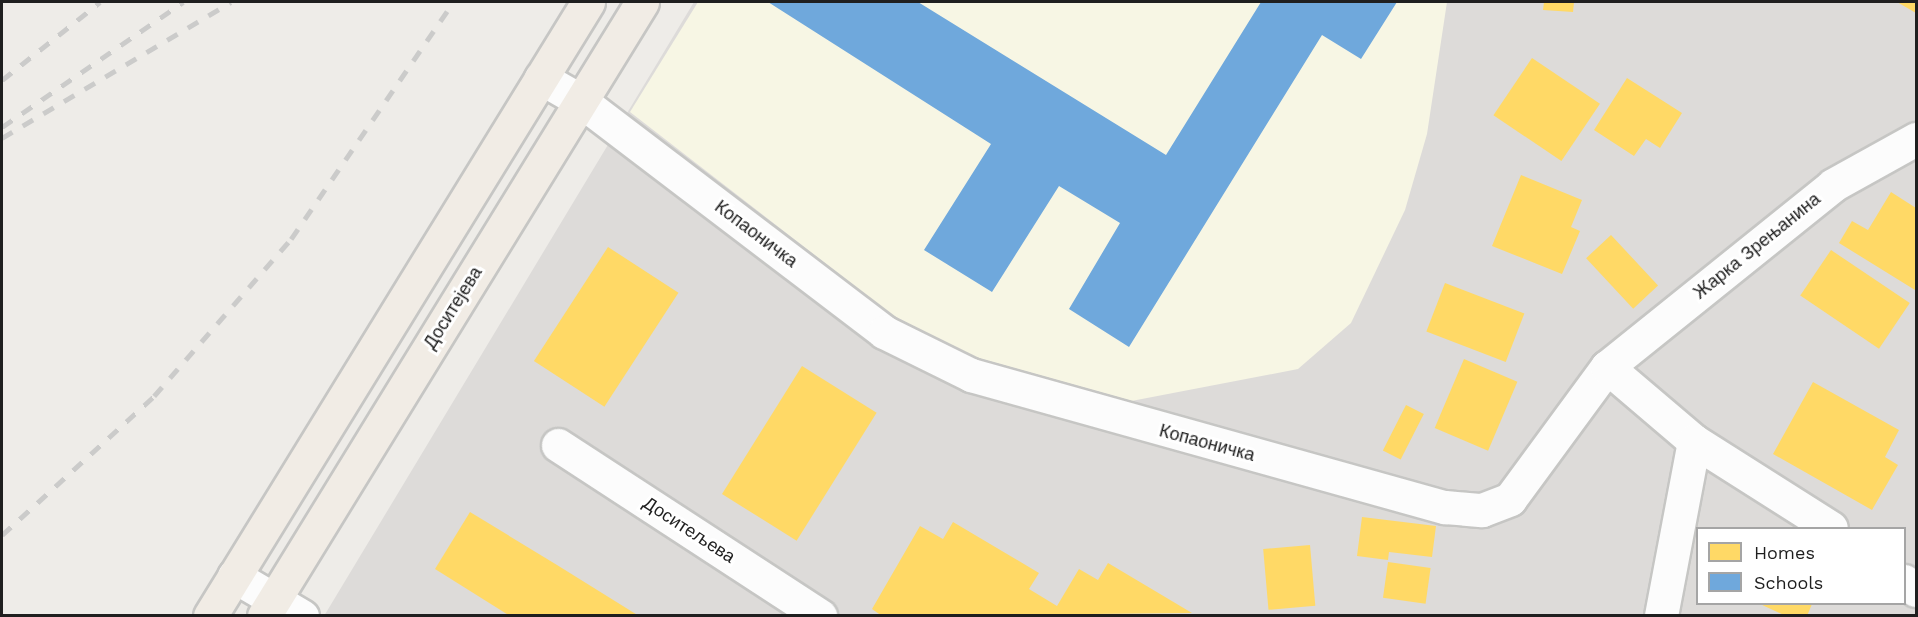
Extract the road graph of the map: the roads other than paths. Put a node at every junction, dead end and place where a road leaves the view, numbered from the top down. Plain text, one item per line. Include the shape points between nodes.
1 (588, 2) edge
2 (642, 2) edge
3 (541, 78) junction
4 (581, 101) junction
5 (1917, 139) edge
6 (1607, 367) junction
7 (1694, 441) junction
8 (558, 445) dead end
9 (1829, 527) edge
10 (234, 576) junction
11 (269, 607) edge
12 (210, 615) edge
13 (302, 615) edge
14 (820, 615) edge
15 (1661, 615) edge

1 - 3 main road
2 - 4 main road, Доситејева
3 - 4 street, Копаоничка
3 - 10 main road
4 - 6 street, Копаоничка via 884,332 971,375 1445,507 1489,509 1510,499
4 - 11 main road, Доситејева
5 - 6 street, Жарка Зрењанина via 1833,185
6 - 7 street
7 - 9 street
7 - 15 street
8 - 14 street, Доситељева
10 - 11 street
10 - 12 main road
11 - 13 street

